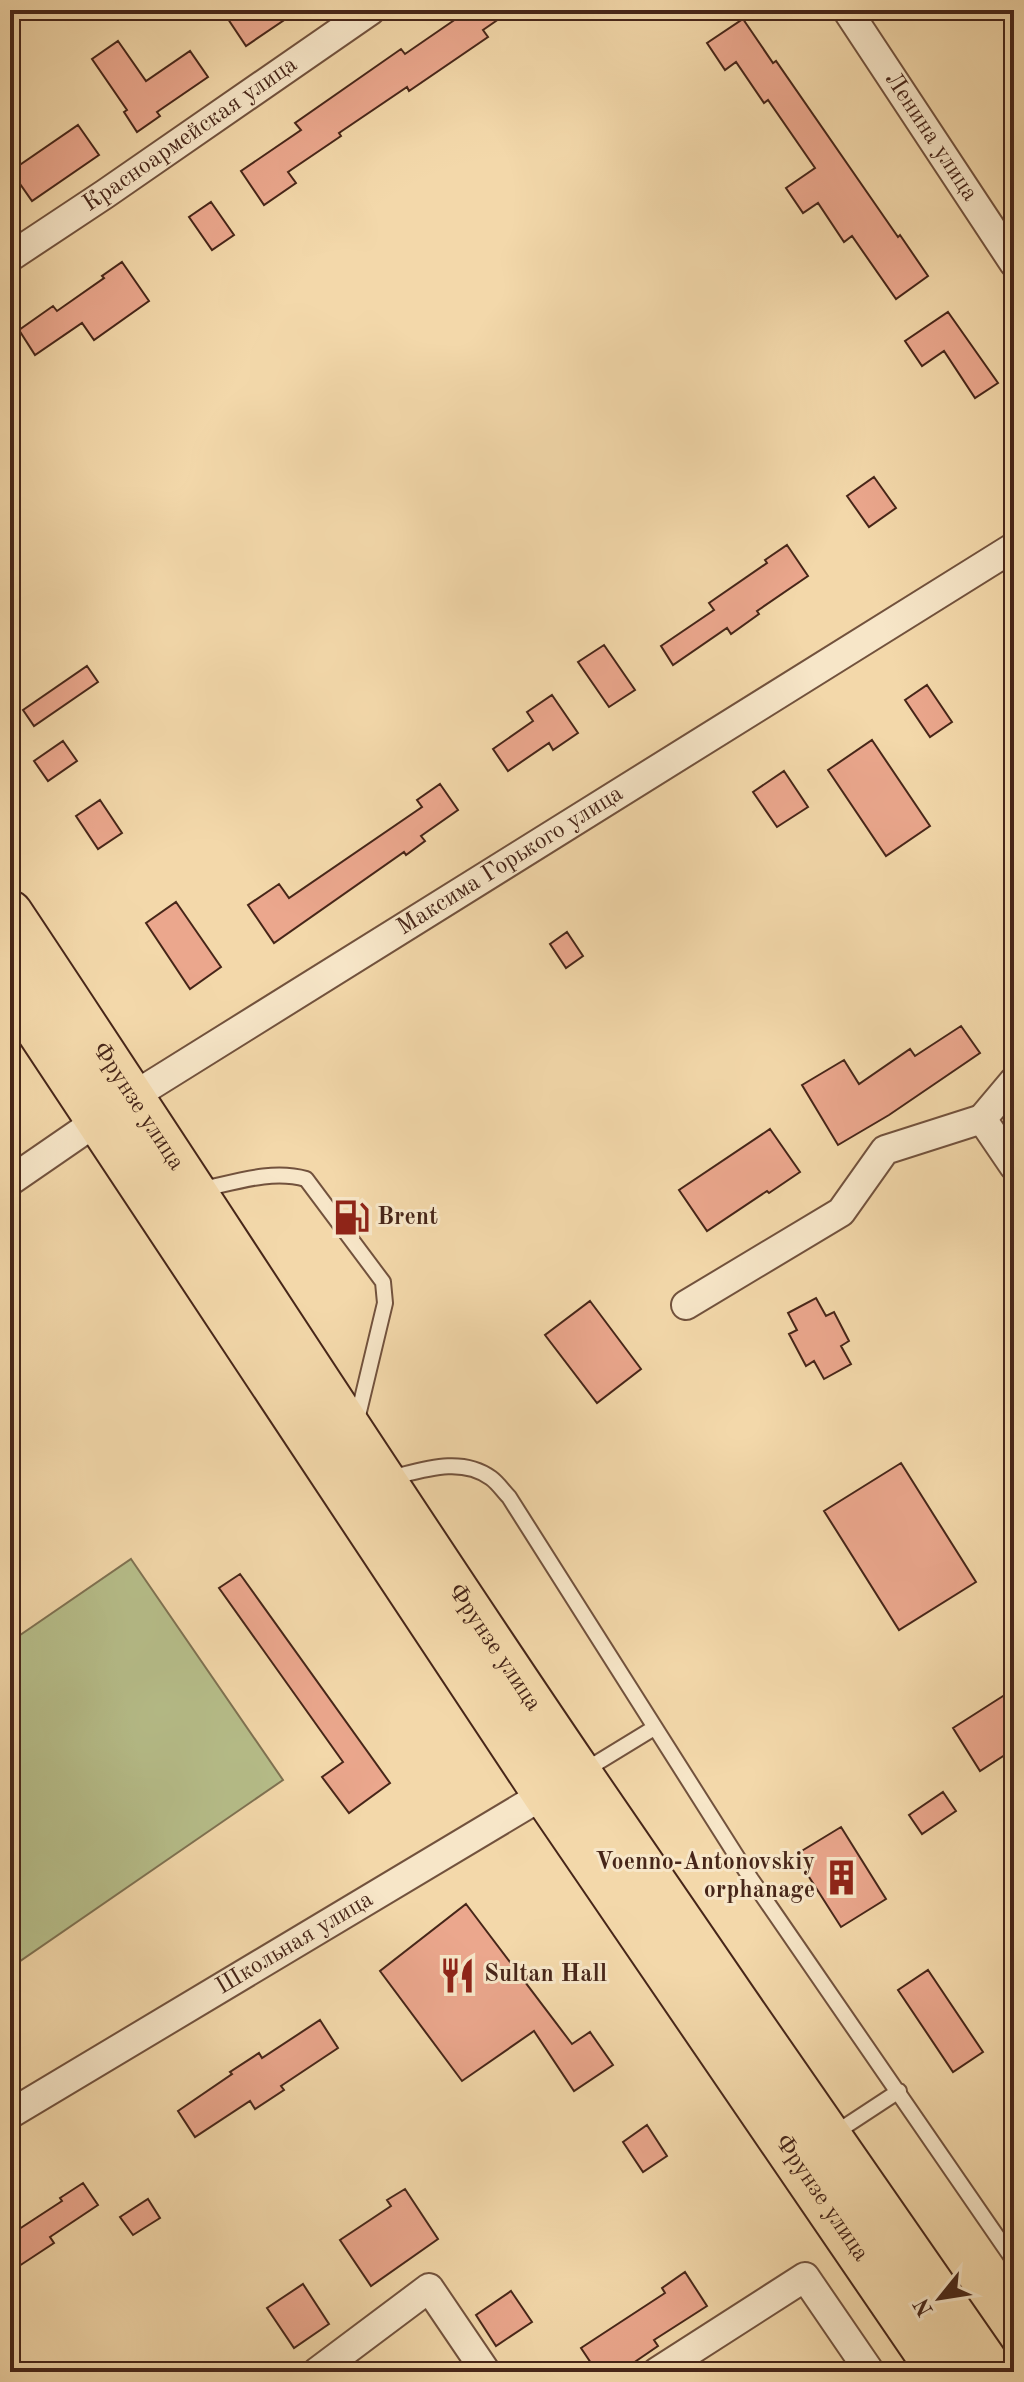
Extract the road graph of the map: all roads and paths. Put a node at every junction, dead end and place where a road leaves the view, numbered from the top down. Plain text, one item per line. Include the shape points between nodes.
1 (371, 10) edge
2 (847, 10) edge
3 (10, 257) edge
4 (1014, 263) edge
5 (1014, 547) edge
6 (10, 913) edge
7 (10, 987) edge
8 (1014, 1081) edge
9 (116, 1108) junction
10 (982, 1119) junction
11 (1014, 1166) edge
12 (10, 1181) edge
13 (195, 1191) junction
14 (686, 1305) dead end
15 (354, 1436) junction
16 (382, 1479) junction
17 (654, 1728) junction
18 (562, 1784) junction
19 (899, 2091) junction
20 (10, 2114) edge
21 (829, 2137) junction
22 (1014, 2261) edge
23 (317, 2372) edge
24 (486, 2372) edge
25 (657, 2372) edge
26 (870, 2372) edge
27 (940, 2372) edge
28 (992, 2372) edge

1 - 3 street, Красноармейская улица
2 - 4 street, Ленина улица
5 - 9 street, Максима Горького улица
6 - 9 main road, Фрунзе улица
7 - 9 main road, Фрунзе улица
8 - 10 street
9 - 12 street, Максима Горького улица
9 - 13 main road, Фрунзе улица
9 - 18 main road, Фрунзе улица
10 - 11 street
10 - 14 street via 885,1150 841,1212
13 - 15 main road, Фрунзе улица
13 - 15 lane via 273,1175 306,1179 383,1282 385,1303
15 - 16 main road, Фрунзе улица
16 - 17 lane via 452,1465 491,1478 509,1497
16 - 18 main road, Фрунзе улица
17 - 18 lane
17 - 19 lane via 751,1879
18 - 20 street, Школьная улица
18 - 21 main road, Фрунзе улица
18 - 27 main road, Фрунзе улица
19 - 21 lane
19 - 22 lane
21 - 28 main road, Фрунзе улица
23 - 24 street via 429,2288
25 - 26 street via 805,2277

